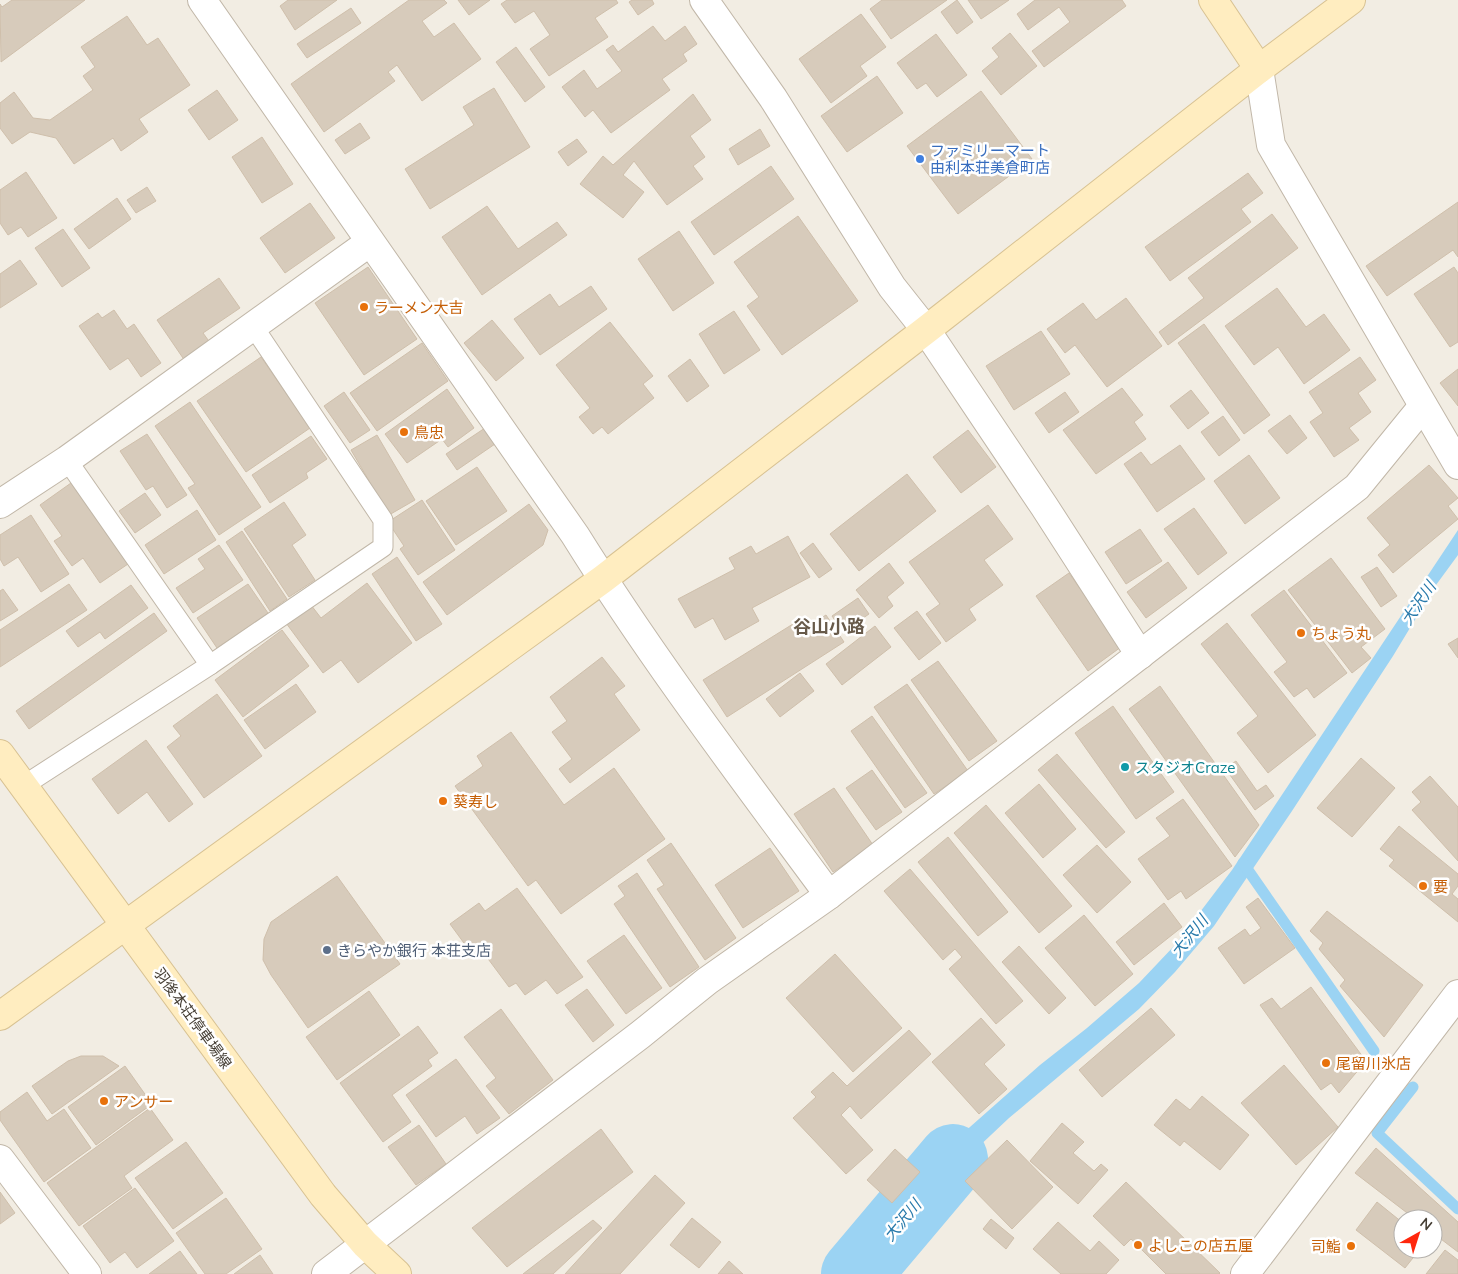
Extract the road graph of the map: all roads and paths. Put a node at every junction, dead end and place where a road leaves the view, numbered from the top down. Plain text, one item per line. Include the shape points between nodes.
1 (202, 0) edge
2 (704, 0) edge
3 (1213, 0) edge
4 (1351, 0) edge
5 (1259, 70) junction
6 (370, 242) junction
7 (253, 326) junction
8 (926, 330) junction
9 (1423, 406) junction
10 (67, 460) junction
11 (1458, 465) edge
12 (0, 504) edge
13 (603, 579) junction
14 (1140, 655) junction
15 (210, 665) junction
16 (0, 754) edge
17 (23, 786) junction
18 (829, 895) junction
19 (124, 925) junction
20 (1458, 994) edge
21 (0, 1016) edge
22 (0, 1159) edge
23 (365, 1244) junction
24 (87, 1274) edge
25 (326, 1274) edge
26 (397, 1274) edge
27 (1245, 1274) edge

1 - 6 street
2 - 8 street via 773,98 892,287
3 - 5 street
4 - 5 street
5 - 8 street
5 - 9 street via 1271,145
6 - 7 street
6 - 13 street via 576,535
7 - 10 street
7 - 15 lane via 384,520 382,547
8 - 13 street
8 - 14 street
9 - 11 street
9 - 14 street via 1357,487
10 - 12 street
10 - 15 lane
13 - 18 street via 725,754
13 - 19 street
14 - 18 street
15 - 17 lane
16 - 17 street, 羽後本荘停車場線
17 - 19 street, 羽後本荘停車場線
18 - 23 street via 707,981
19 - 21 street
19 - 23 street, 羽後本荘停車場線 via 324,1195
20 - 27 street
22 - 24 street
23 - 25 street
23 - 26 street, 羽後本荘停車場線

